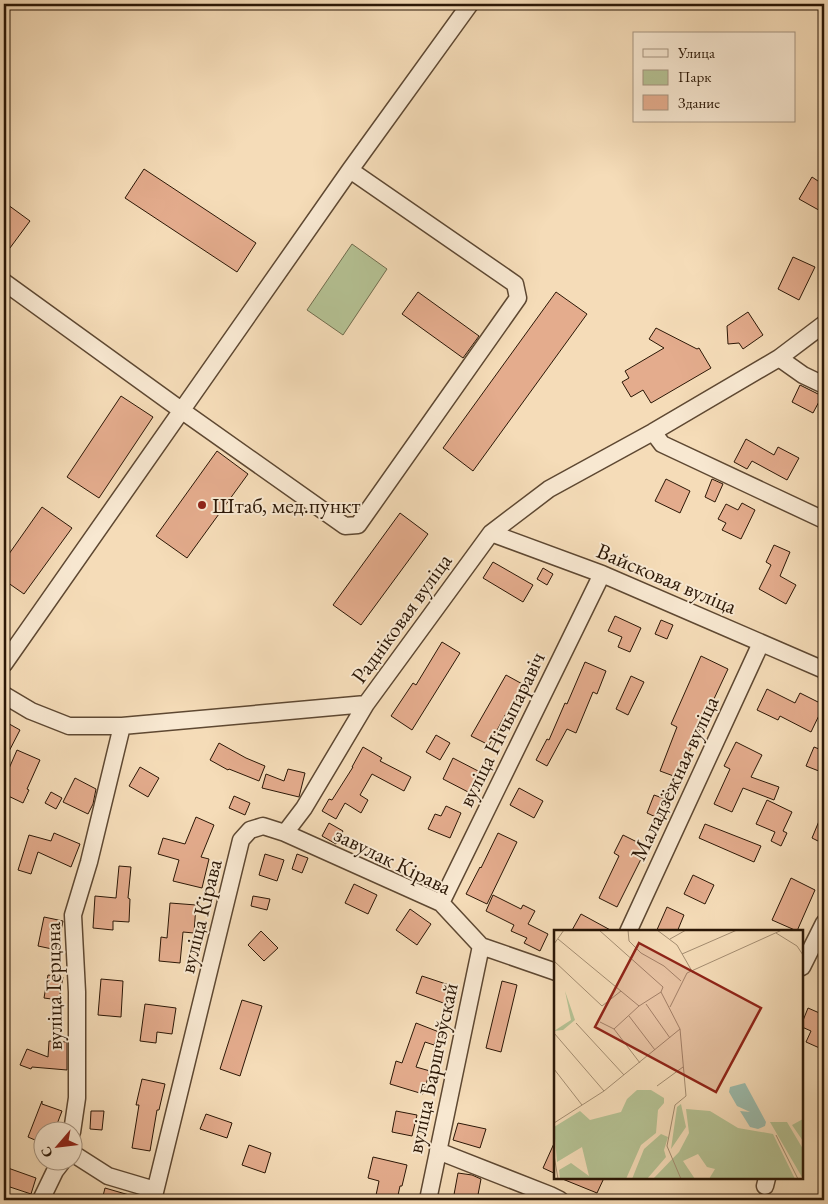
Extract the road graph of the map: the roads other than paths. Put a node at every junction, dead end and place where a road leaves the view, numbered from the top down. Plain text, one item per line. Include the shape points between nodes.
1 (470, 4) edge
2 (350, 170) junction
3 (4, 282) edge
4 (824, 324) edge
5 (779, 358) junction
6 (824, 385) edge
7 (181, 410) junction
8 (653, 432) junction
9 (824, 520) edge
10 (491, 533) junction
11 (602, 574) junction
12 (761, 643) junction
13 (4, 664) edge
14 (824, 670) edge
15 (4, 696) edge
16 (366, 704) junction
17 (122, 726) junction
18 (285, 833) junction
19 (441, 903) junction
20 (824, 923) edge
21 (629, 930) edge
22 (481, 946) junction
23 (803, 966) edge
24 (554, 971) edge
25 (73, 1122) edge
26 (438, 1151) junction
27 (82, 1159) edge
28 (55, 1172) edge
29 (154, 1195) edge
30 (41, 1200) edge
31 (428, 1200) edge
32 (560, 1200) edge

1 - 2 street
2 - 7 street
2 - 7 street via 516,284 518,298 358,525 345,526
3 - 7 street
4 - 5 street, Радніковая вуліца
5 - 6 street
5 - 8 street, Радніковая вуліца
7 - 13 street
8 - 9 street via 662,444
8 - 10 street, Радніковая вуліца via 549,489
10 - 11 street, Вайсковая вуліца
10 - 16 street, Радніковая вуліца
11 - 12 street, Вайсковая вуліца
11 - 19 street, вуліца Нічыпаравіч
12 - 14 street, Вайсковая вуліца
12 - 21 street, Маладзёжная вуліца
15 - 17 street, Радніковая вуліца via 31,712 69,726
16 - 17 street, Радніковая вуліца
16 - 18 street via 304,808
17 - 25 street, вуліца Герцэна via 73,915 77,1002
18 - 19 street, завулак Кірава
18 - 29 street, вуліца Кірава via 263,826 250,830 241,840
19 - 22 street, завулак Кірава
20 - 23 street
22 - 24 street, завулак Кірава
22 - 26 street, вуліца Баршчэўскай
26 - 31 street, вуліца Баршчэўскай
26 - 32 street
27 - 29 street via 108,1176
28 - 30 street

